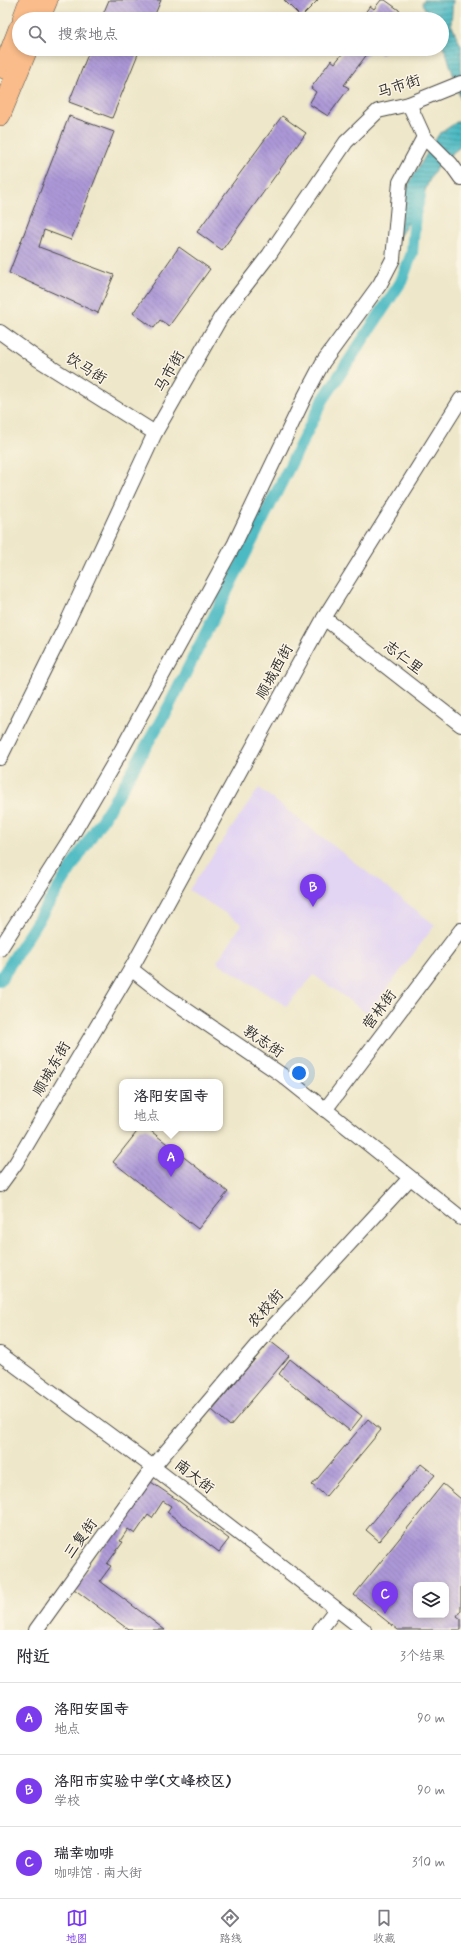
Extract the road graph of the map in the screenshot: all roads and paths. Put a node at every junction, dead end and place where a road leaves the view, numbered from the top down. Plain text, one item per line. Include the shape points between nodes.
1 (30, 0) edge
2 (47, 0) edge
3 (26, 12) edge
4 (42, 12) edge
5 (12, 47) edge
6 (24, 56) edge
7 (0, 79) edge
8 (461, 83) edge
9 (409, 104) junction
10 (0, 115) edge
11 (424, 137) junction
12 (461, 178) edge
13 (0, 332) edge
14 (461, 399) edge
15 (155, 433) junction
16 (324, 618) junction
17 (461, 725) edge
18 (0, 758) edge
19 (461, 930) edge
20 (0, 948) edge
21 (130, 969) junction
22 (325, 1110) junction
23 (410, 1178) junction
24 (0, 1185) edge
25 (461, 1218) edge
26 (0, 1354) edge
27 (153, 1467) junction
28 (336, 1609) junction
29 (36, 1630) edge
30 (320, 1630) edge
31 (364, 1630) edge

1 - 3 highway
2 - 4 highway
5 - 7 highway
6 - 10 highway
8 - 9 street, 马市街
9 - 11 street
9 - 15 street, 马市街 via 378,111 346,142 269,255 221,317
11 - 12 street
11 - 20 street via 400,182 393,259 380,284 323,362 235,543 121,751 68,842
13 - 15 street, 饮马街 via 36,358
14 - 16 street, 顺城西街
15 - 18 street, 马市街 via 71,616
16 - 17 street, 志仁里
16 - 21 street, 顺城西街
19 - 22 street, 营林街
21 - 22 street, 敦志街 via 282,1075
21 - 24 street, 顺城东街 via 16,1163
22 - 23 street, 敦志街
23 - 25 street, 敦志街
23 - 27 street, 农校街 via 267,1333
26 - 27 street, 南大街
27 - 28 street, 南大街
27 - 29 street, 三复街
28 - 30 street
28 - 31 street, 南大街

